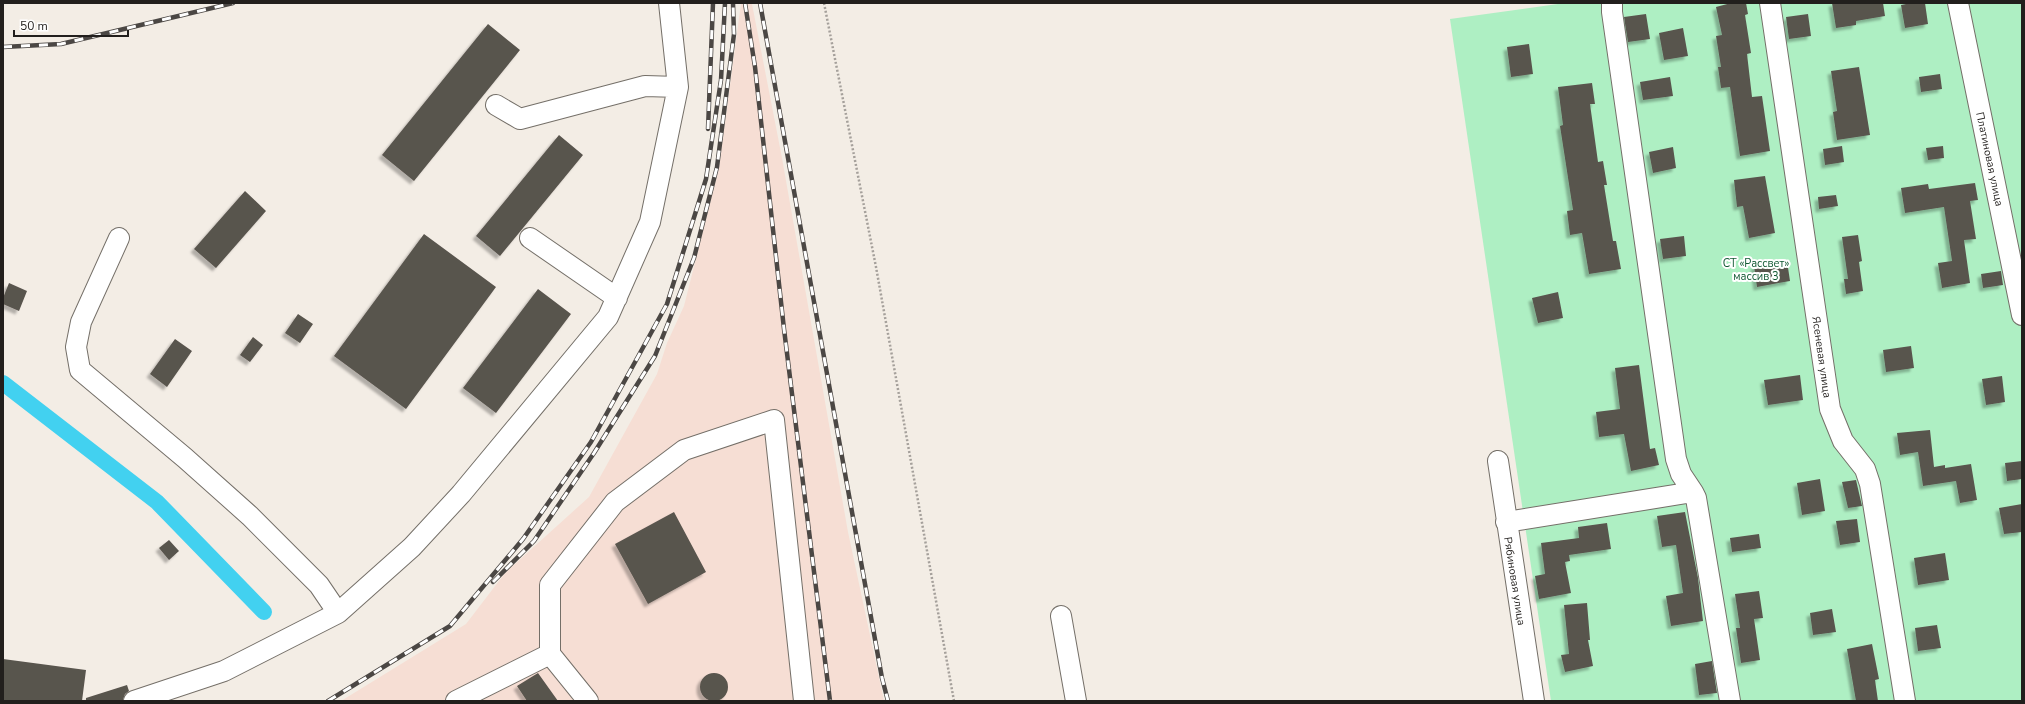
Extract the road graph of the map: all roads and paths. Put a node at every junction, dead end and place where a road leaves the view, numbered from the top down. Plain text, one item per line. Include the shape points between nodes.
1 (669, 3) edge
2 (824, 3) edge
3 (1612, 3) edge
4 (1770, 3) edge
5 (1958, 3) edge
6 (678, 87) junction
7 (496, 105) dead end
8 (119, 238) dead end
9 (530, 238) dead end
10 (617, 298) junction
11 (2022, 315) edge
12 (1498, 461) dead end
13 (1693, 492) junction
14 (1506, 522) junction
15 (338, 613) junction
16 (1061, 616) dead end
17 (550, 654) junction
18 (134, 701) edge
19 (456, 701) edge
20 (588, 701) edge
21 (804, 701) edge
22 (954, 701) edge
23 (1076, 701) edge
24 (1534, 701) edge
25 (1730, 701) edge
26 (1905, 701) edge

1 - 6 street
2 - 22 path via 876,268
3 - 13 street via 1676,459 1681,474
4 - 26 street, Ясеневая улица via 1830,410 1843,442 1865,469 1870,484
5 - 11 street, Платиновая улица
6 - 7 street via 645,86 520,119
6 - 10 street via 650,222
8 - 15 street via 81,322 76,347 80,370 250,516 319,585
9 - 10 street
10 - 15 street via 608,317 461,494 412,547
12 - 14 street, Рябиновая улица
13 - 14 street
13 - 25 street
14 - 24 street, Рябиновая улица
15 - 18 street via 224,671
16 - 23 street
17 - 19 street
17 - 20 street
17 - 21 street via 550,585 615,502 684,450 774,420

